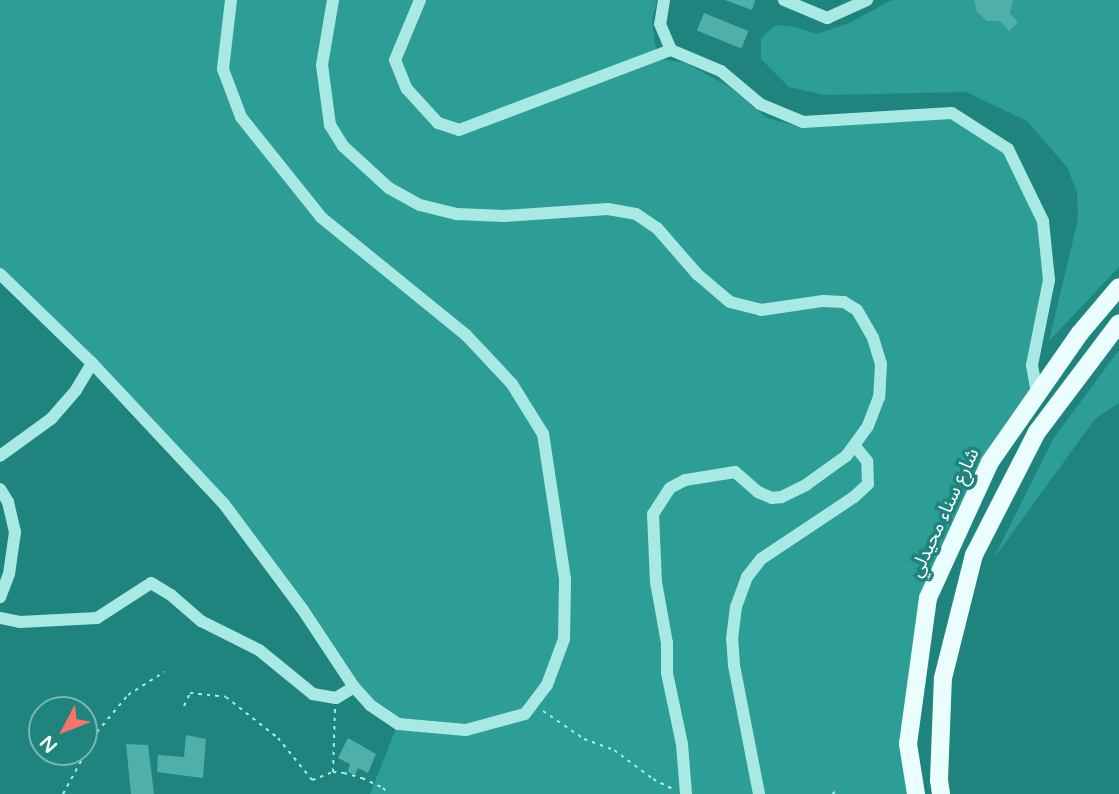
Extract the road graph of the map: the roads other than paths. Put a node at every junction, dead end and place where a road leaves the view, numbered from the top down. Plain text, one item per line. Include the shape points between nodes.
1 (230, 0) edge
2 (333, 0) edge
3 (420, 0) edge
4 (664, 0) edge
5 (784, 0) edge
6 (867, 0) edge
7 (671, 50) junction
8 (0, 274) edge
9 (1119, 287) edge
10 (1119, 323) edge
11 (92, 363) junction
12 (1037, 394) junction
13 (855, 446) junction
14 (0, 456) edge
15 (0, 489) edge
16 (0, 597) edge
17 (0, 618) edge
18 (354, 687) junction
19 (681, 793) edge
20 (759, 794) edge
21 (916, 794) edge
22 (941, 794) edge

1 - 18 street via 223,69 242,117 321,217 466,335 512,384 543,433 565,579 564,639 547,684 526,714 466,730 398,724
2 - 13 street via 323,51 327,112 335,135 370,174 411,201 457,214 504,216 608,209 636,214 657,228 717,293 740,307 774,310 822,302 852,305 868,328 881,363 874,413
3 - 7 street via 395,60 407,89 438,123 459,130
4 - 7 street via 660,24
5 - 6 street via 827,18
7 - 12 street via 721,71 760,104 803,122 952,114 1008,149 1042,221 1048,268 1032,365
8 - 11 street
9 - 12 main road, شارع سناء محيدلي
10 - 22 main road via 1037,432 974,555 943,678
11 - 14 street via 51,419
11 - 18 street via 224,504
12 - 21 main road, شارع سناء محيدلي via 990,461 928,598 908,744
13 - 19 street via 832,467 781,497 765,496 740,474 729,472 678,482 656,508 656,582 667,643 667,673 682,744
13 - 20 street via 867,461 868,484 761,559 747,577 736,607 734,665
15 - 16 street via 15,532 9,574
17 - 18 street via 29,622 97,618 151,583 201,621 259,650 303,689 336,698

